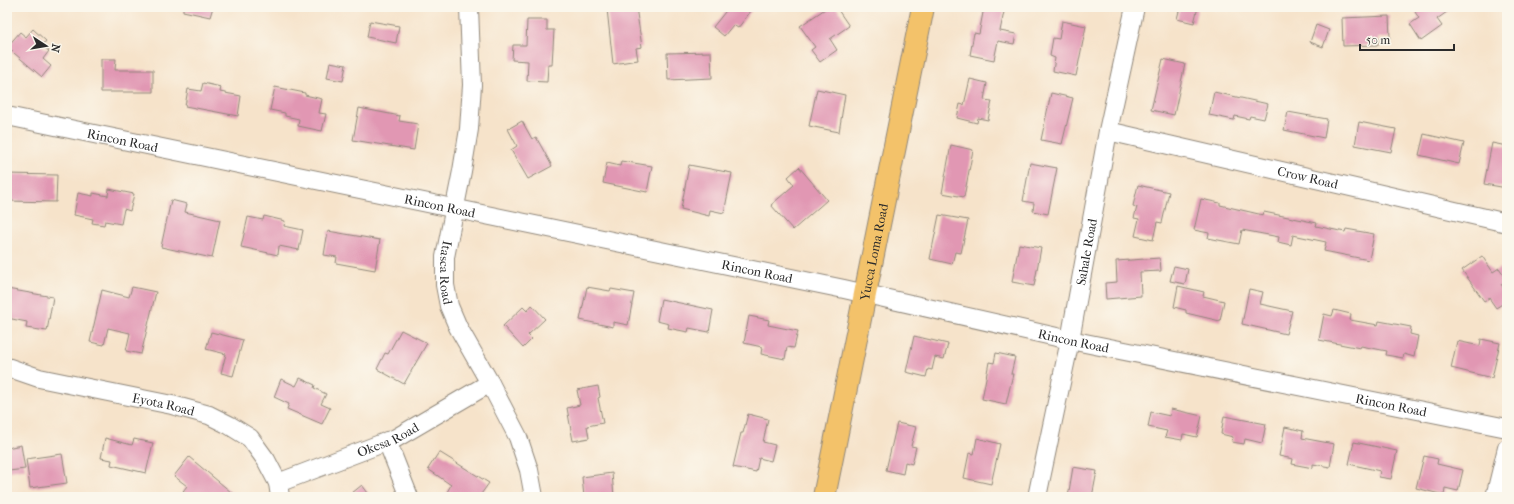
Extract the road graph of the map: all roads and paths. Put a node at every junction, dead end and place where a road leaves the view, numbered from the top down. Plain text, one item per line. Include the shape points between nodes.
1 (469, 7) edge
2 (924, 7) edge
3 (1134, 7) edge
4 (7, 116) edge
5 (1108, 132) junction
6 (455, 209) junction
7 (1507, 223) edge
8 (866, 294) junction
9 (1070, 340) junction
10 (7, 368) edge
11 (490, 383) junction
12 (1507, 428) edge
13 (387, 442) junction
14 (1507, 448) edge
15 (279, 490) edge
16 (409, 497) edge
17 (534, 497) edge
18 (824, 497) edge
19 (1037, 497) edge
20 (1496, 497) edge

1 - 6 street, Itasca Road via 472,85 469,129
2 - 8 main road, Yucca Loma Road
3 - 5 street, Sahale Road
4 - 6 street, Rincon Road
5 - 7 street, Crow Road
5 - 9 street, Sahale Road
6 - 8 street, Rincon Road
6 - 11 street, Itasca Road via 445,257 445,285 449,306
8 - 9 street, Rincon Road
8 - 18 main road, Yucca Loma Road
9 - 12 street, Rincon Road
9 - 19 street, Sahale Road
10 - 15 street, Eyota Road via 39,378 209,415 250,438 266,460
11 - 13 street, Okesa Road
11 - 17 street, Itasca Road via 518,437 529,470
13 - 15 street, Okesa Road
13 - 16 street
14 - 20 street

